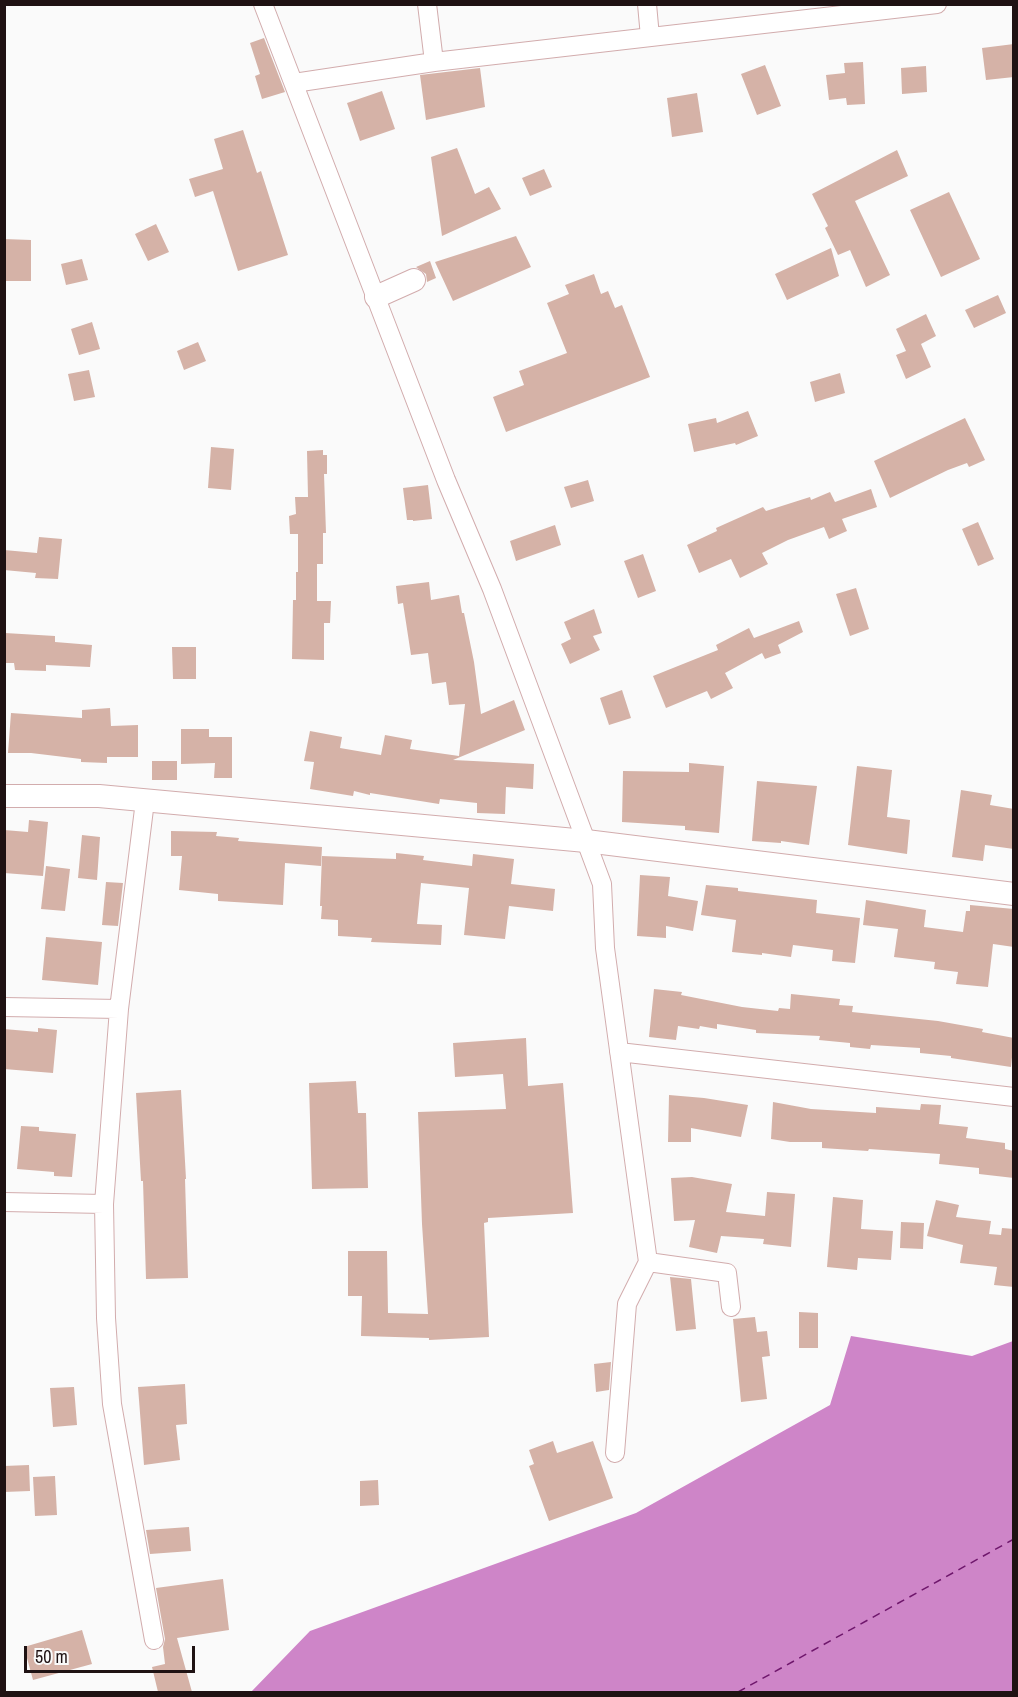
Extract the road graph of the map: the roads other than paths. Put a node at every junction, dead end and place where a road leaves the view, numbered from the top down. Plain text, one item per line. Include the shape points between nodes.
1 (263, 4) edge
2 (427, 4) edge
3 (646, 4) edge
4 (938, 4) edge
5 (881, 8) edge
6 (650, 38) junction
7 (434, 62) junction
8 (294, 83) junction
9 (414, 280) dead end
10 (376, 297) junction
11 (4, 796) edge
12 (145, 801) junction
13 (586, 841) junction
14 (1014, 894) edge
15 (4, 1007) edge
16 (119, 1009) junction
17 (619, 1052) junction
18 (1014, 1097) edge
19 (4, 1202) edge
20 (104, 1204) junction
21 (648, 1262) junction
22 (731, 1307) dead end
23 (615, 1453) dead end
24 (154, 1640) dead end

1 - 8 street
2 - 7 street
3 - 6 street
4 - 5 street
5 - 6 street
6 - 7 street
7 - 8 street
8 - 10 street
9 - 10 street
10 - 13 street via 492,589
11 - 12 street via 99,796
12 - 13 street
12 - 16 street
13 - 14 street
13 - 17 street via 602,884 605,948
15 - 16 street
16 - 20 street
17 - 18 street
17 - 21 street
19 - 20 street
20 - 24 street via 112,1404
21 - 22 street via 727,1273
21 - 23 street via 627,1304

